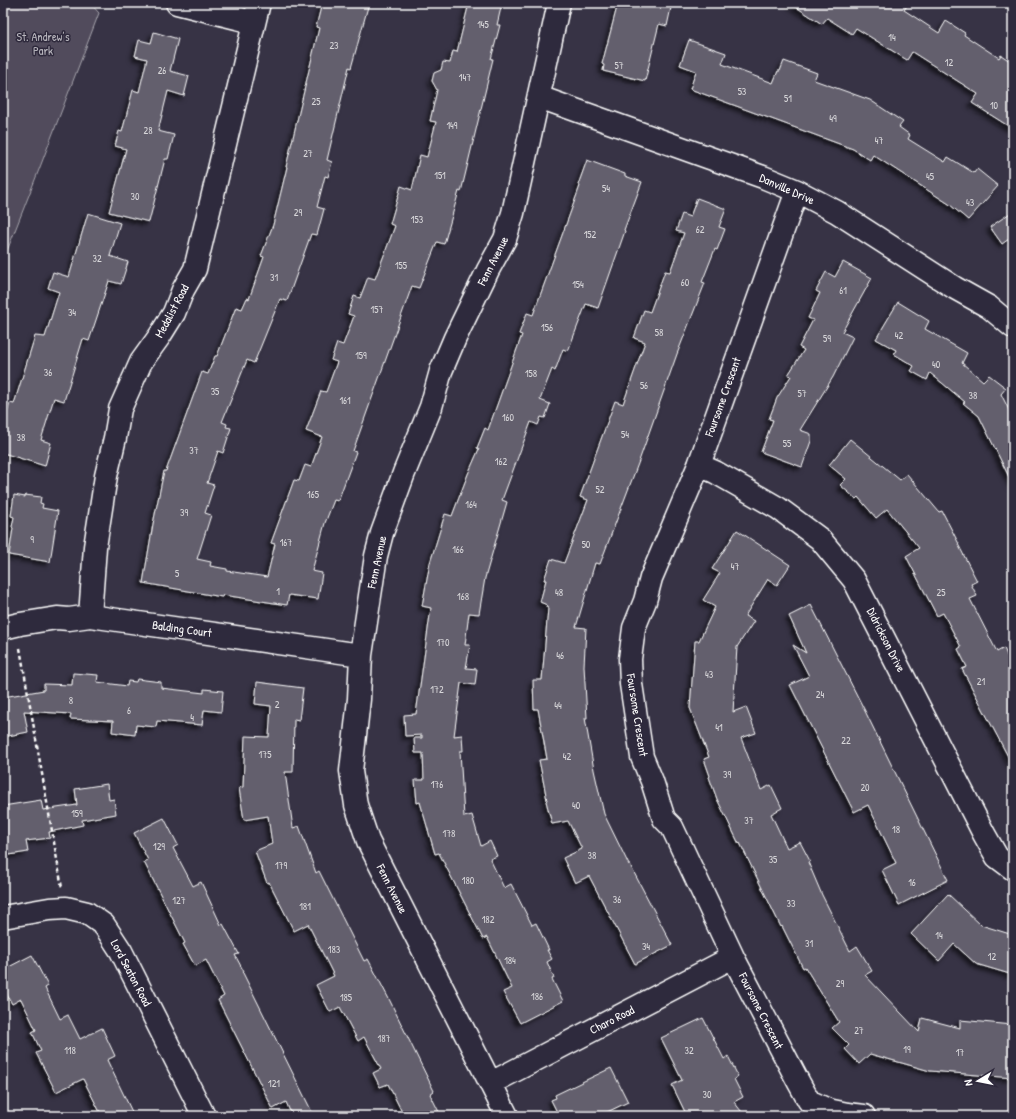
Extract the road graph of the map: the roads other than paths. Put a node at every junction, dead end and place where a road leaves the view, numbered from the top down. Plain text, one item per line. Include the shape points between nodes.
1 (177, 3) edge
2 (559, 3) edge
3 (256, 13) edge
4 (539, 97) junction
5 (797, 191) junction
6 (1013, 327) edge
7 (699, 464) junction
8 (90, 616) junction
9 (3, 628) edge
10 (361, 655) junction
11 (1013, 868) edge
12 (3, 917) edge
13 (733, 957) junction
14 (491, 1083) junction
15 (204, 1116) edge
16 (508, 1116) edge
17 (864, 1116) edge

1 - 3 street
2 - 4 street, Fenn Avenue
3 - 8 street, Medalist Road via 195,269 174,313 141,362 120,409 95,547
4 - 5 street, Danville Drive
4 - 10 street, Fenn Avenue via 505,240 488,270 441,371 431,407 382,533 376,556
5 - 6 street, Danville Drive via 837,212 989,307
5 - 7 street, Foursome Crescent
7 - 11 street, Didrickson Drive via 778,508 820,539 854,580 984,834 997,857
7 - 13 street, Foursome Crescent via 651,578 646,601 634,628 630,659 631,684 642,757 664,819 672,827
8 - 9 street, Balding Court via 57,618
8 - 10 street, Balding Court
10 - 14 street, Fenn Avenue via 351,771 356,805 371,848
12 - 15 street, Lord Seaton Road via 66,908 87,913 104,925 121,951
13 - 14 street, Charo Road
13 - 17 street, Foursome Crescent via 809,1100 828,1110
14 - 16 street, Fenn Avenue

